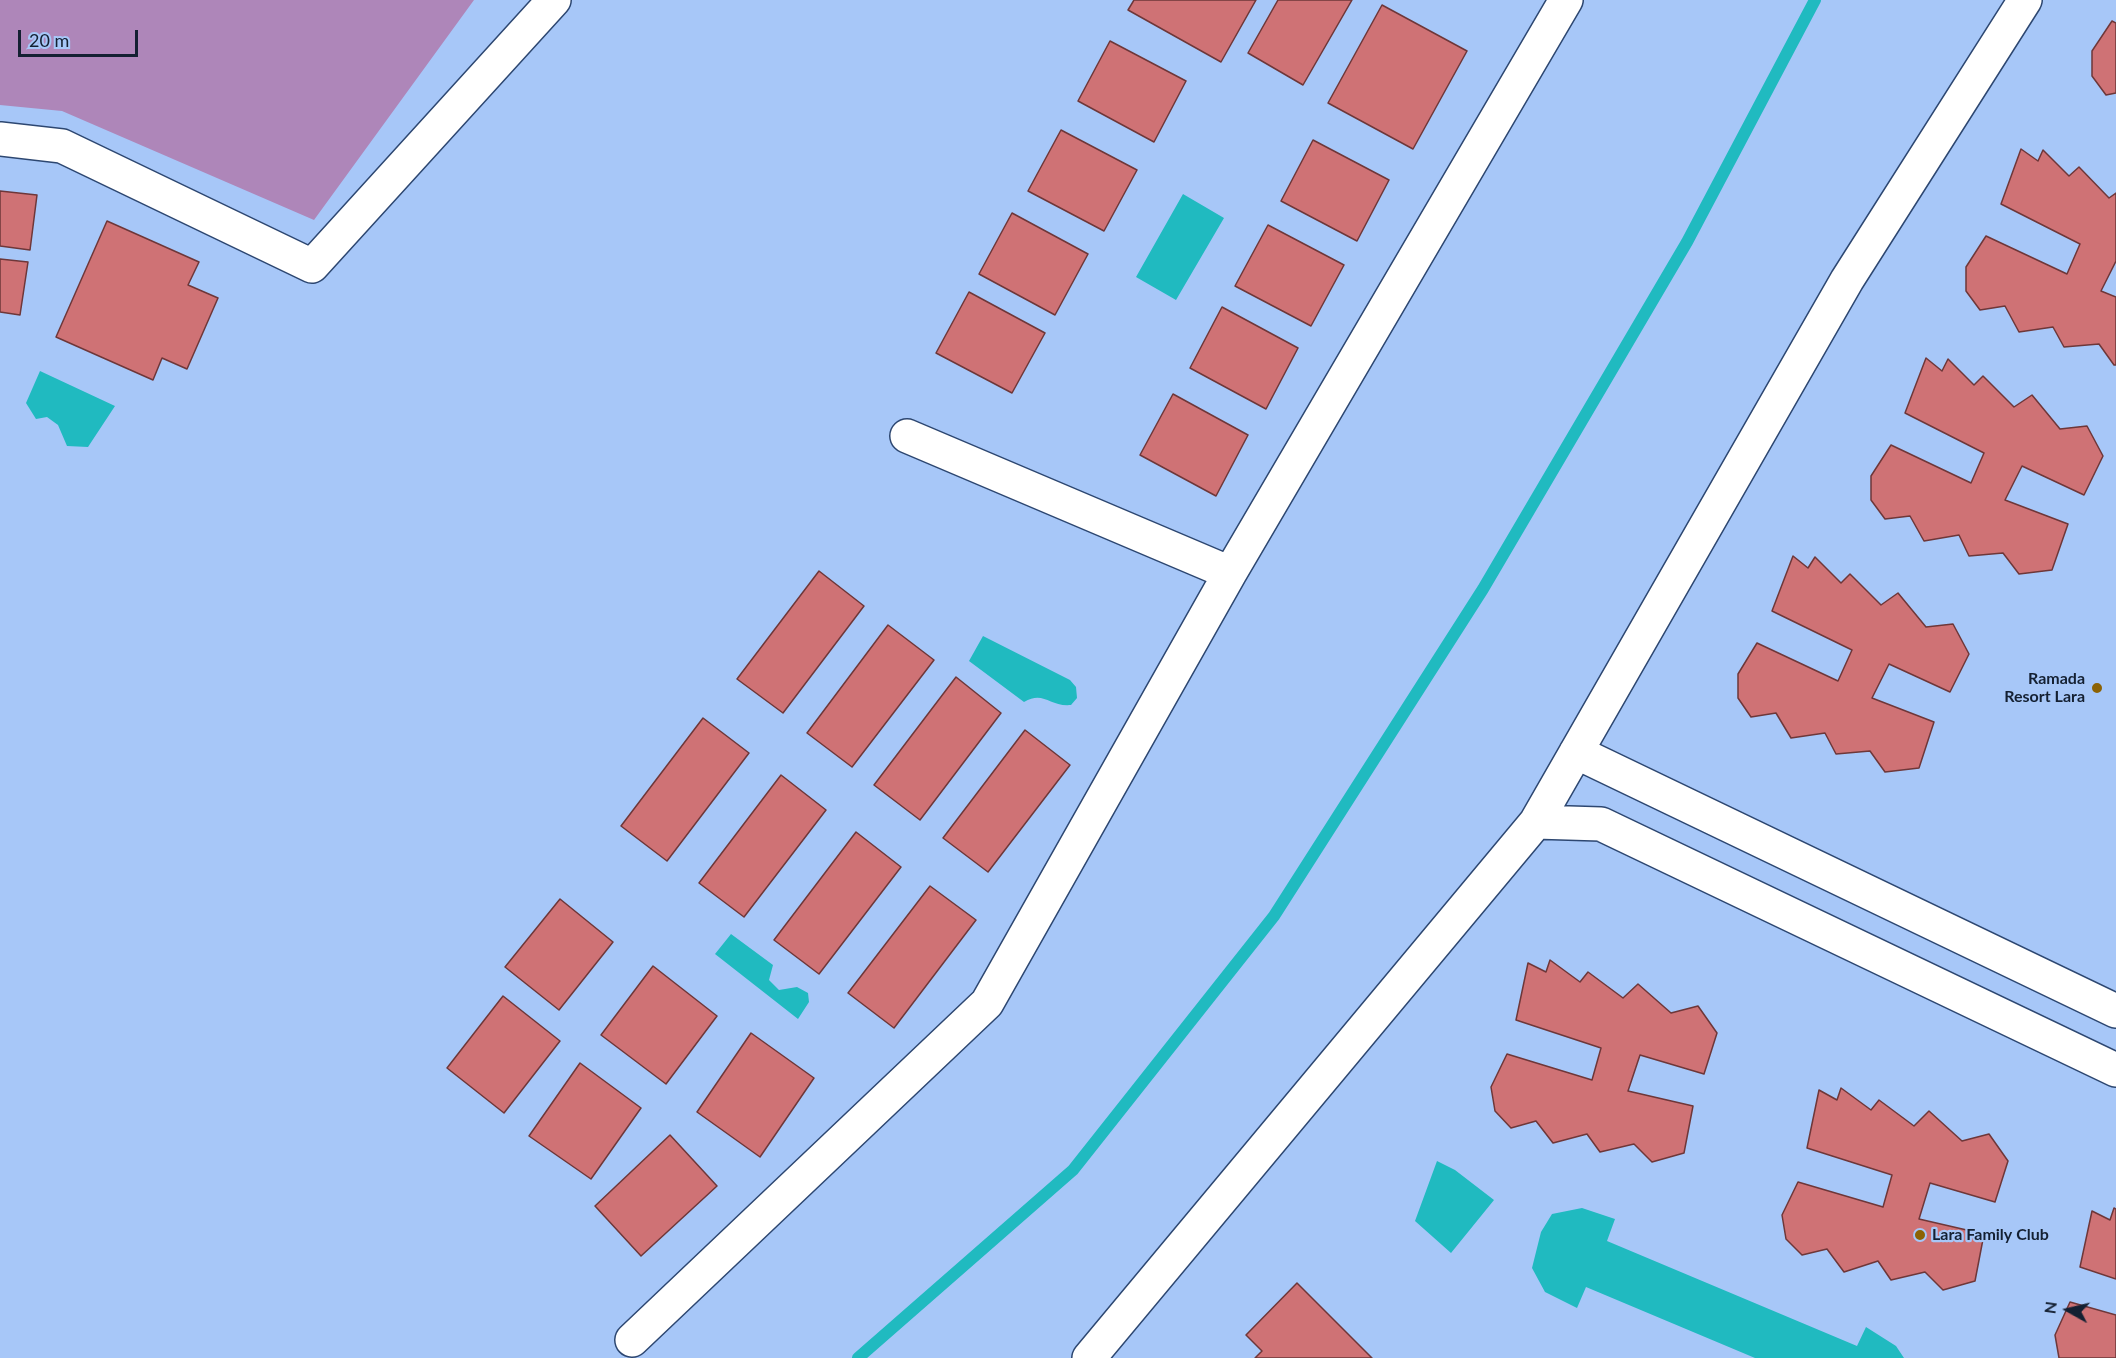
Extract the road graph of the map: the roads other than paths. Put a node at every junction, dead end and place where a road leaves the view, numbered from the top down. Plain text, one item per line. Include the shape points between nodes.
1 (554, 0) edge
2 (1566, 0) edge
3 (2025, 0) edge
4 (0, 139) edge
5 (907, 436) dead end
6 (1230, 573) junction
7 (1576, 752) junction
8 (1536, 822) junction
9 (2116, 1011) edge
10 (2116, 1070) edge
11 (632, 1340) dead end
12 (1089, 1358) edge

1 - 4 street via 312,266 62,147
2 - 6 street
3 - 7 street via 1847,280
5 - 6 street
6 - 11 street via 987,1003
7 - 8 street
7 - 9 street
8 - 10 street via 1600,824
8 - 12 street

